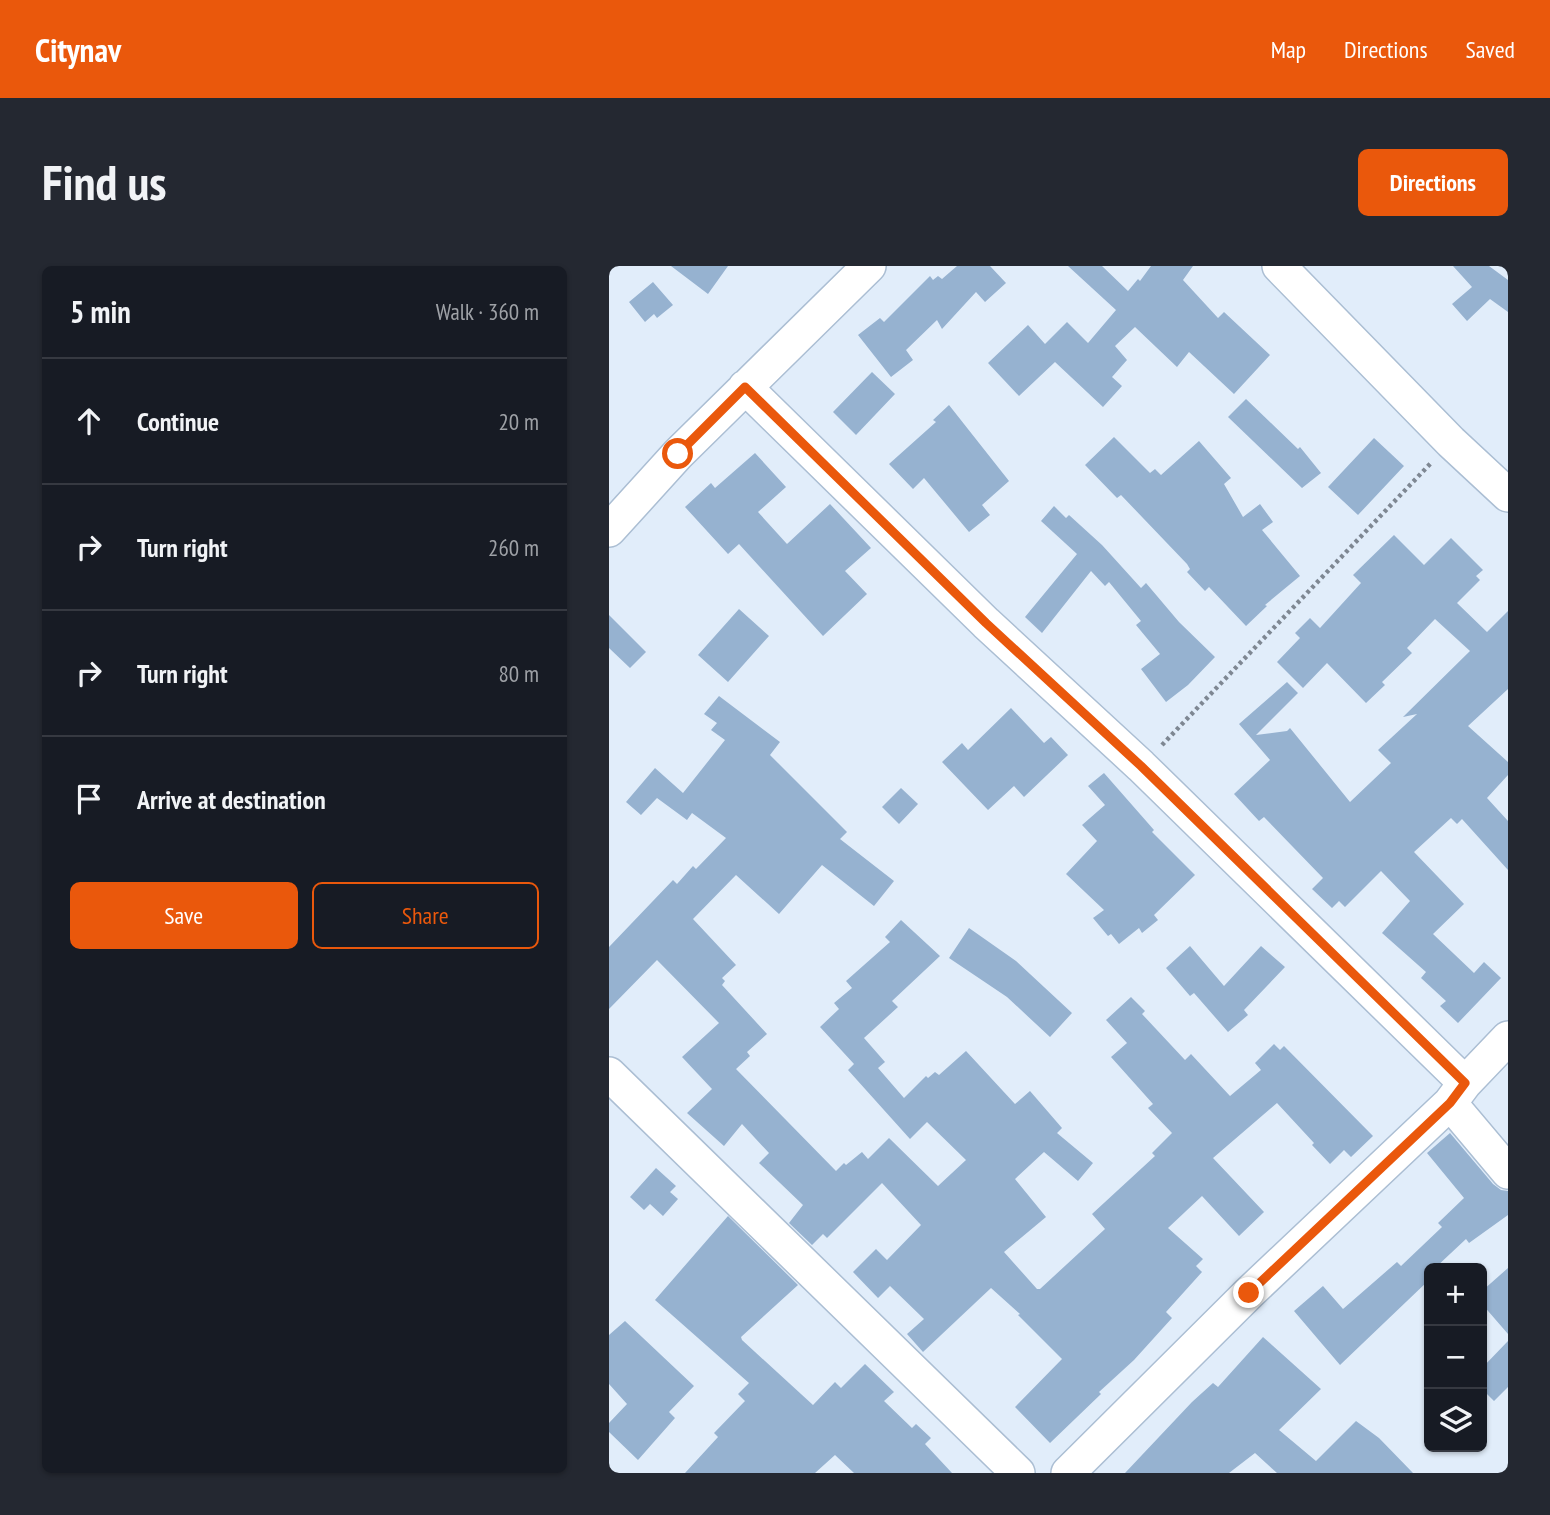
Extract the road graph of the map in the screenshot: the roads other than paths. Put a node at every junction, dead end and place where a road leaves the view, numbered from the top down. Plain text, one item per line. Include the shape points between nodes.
1 (869, 266) edge
2 (1279, 266) edge
3 (745, 387) junction
4 (1508, 495) edge
5 (612, 522) edge
6 (1508, 1038) edge
7 (609, 1074) edge
8 (1458, 1093) junction
9 (1508, 1172) edge
10 (1018, 1473) edge
11 (1068, 1473) edge

1 - 3 street
2 - 4 street
3 - 5 street
3 - 8 street via 986,623 1141,766
6 - 8 street
7 - 10 street
8 - 9 street
8 - 11 street

